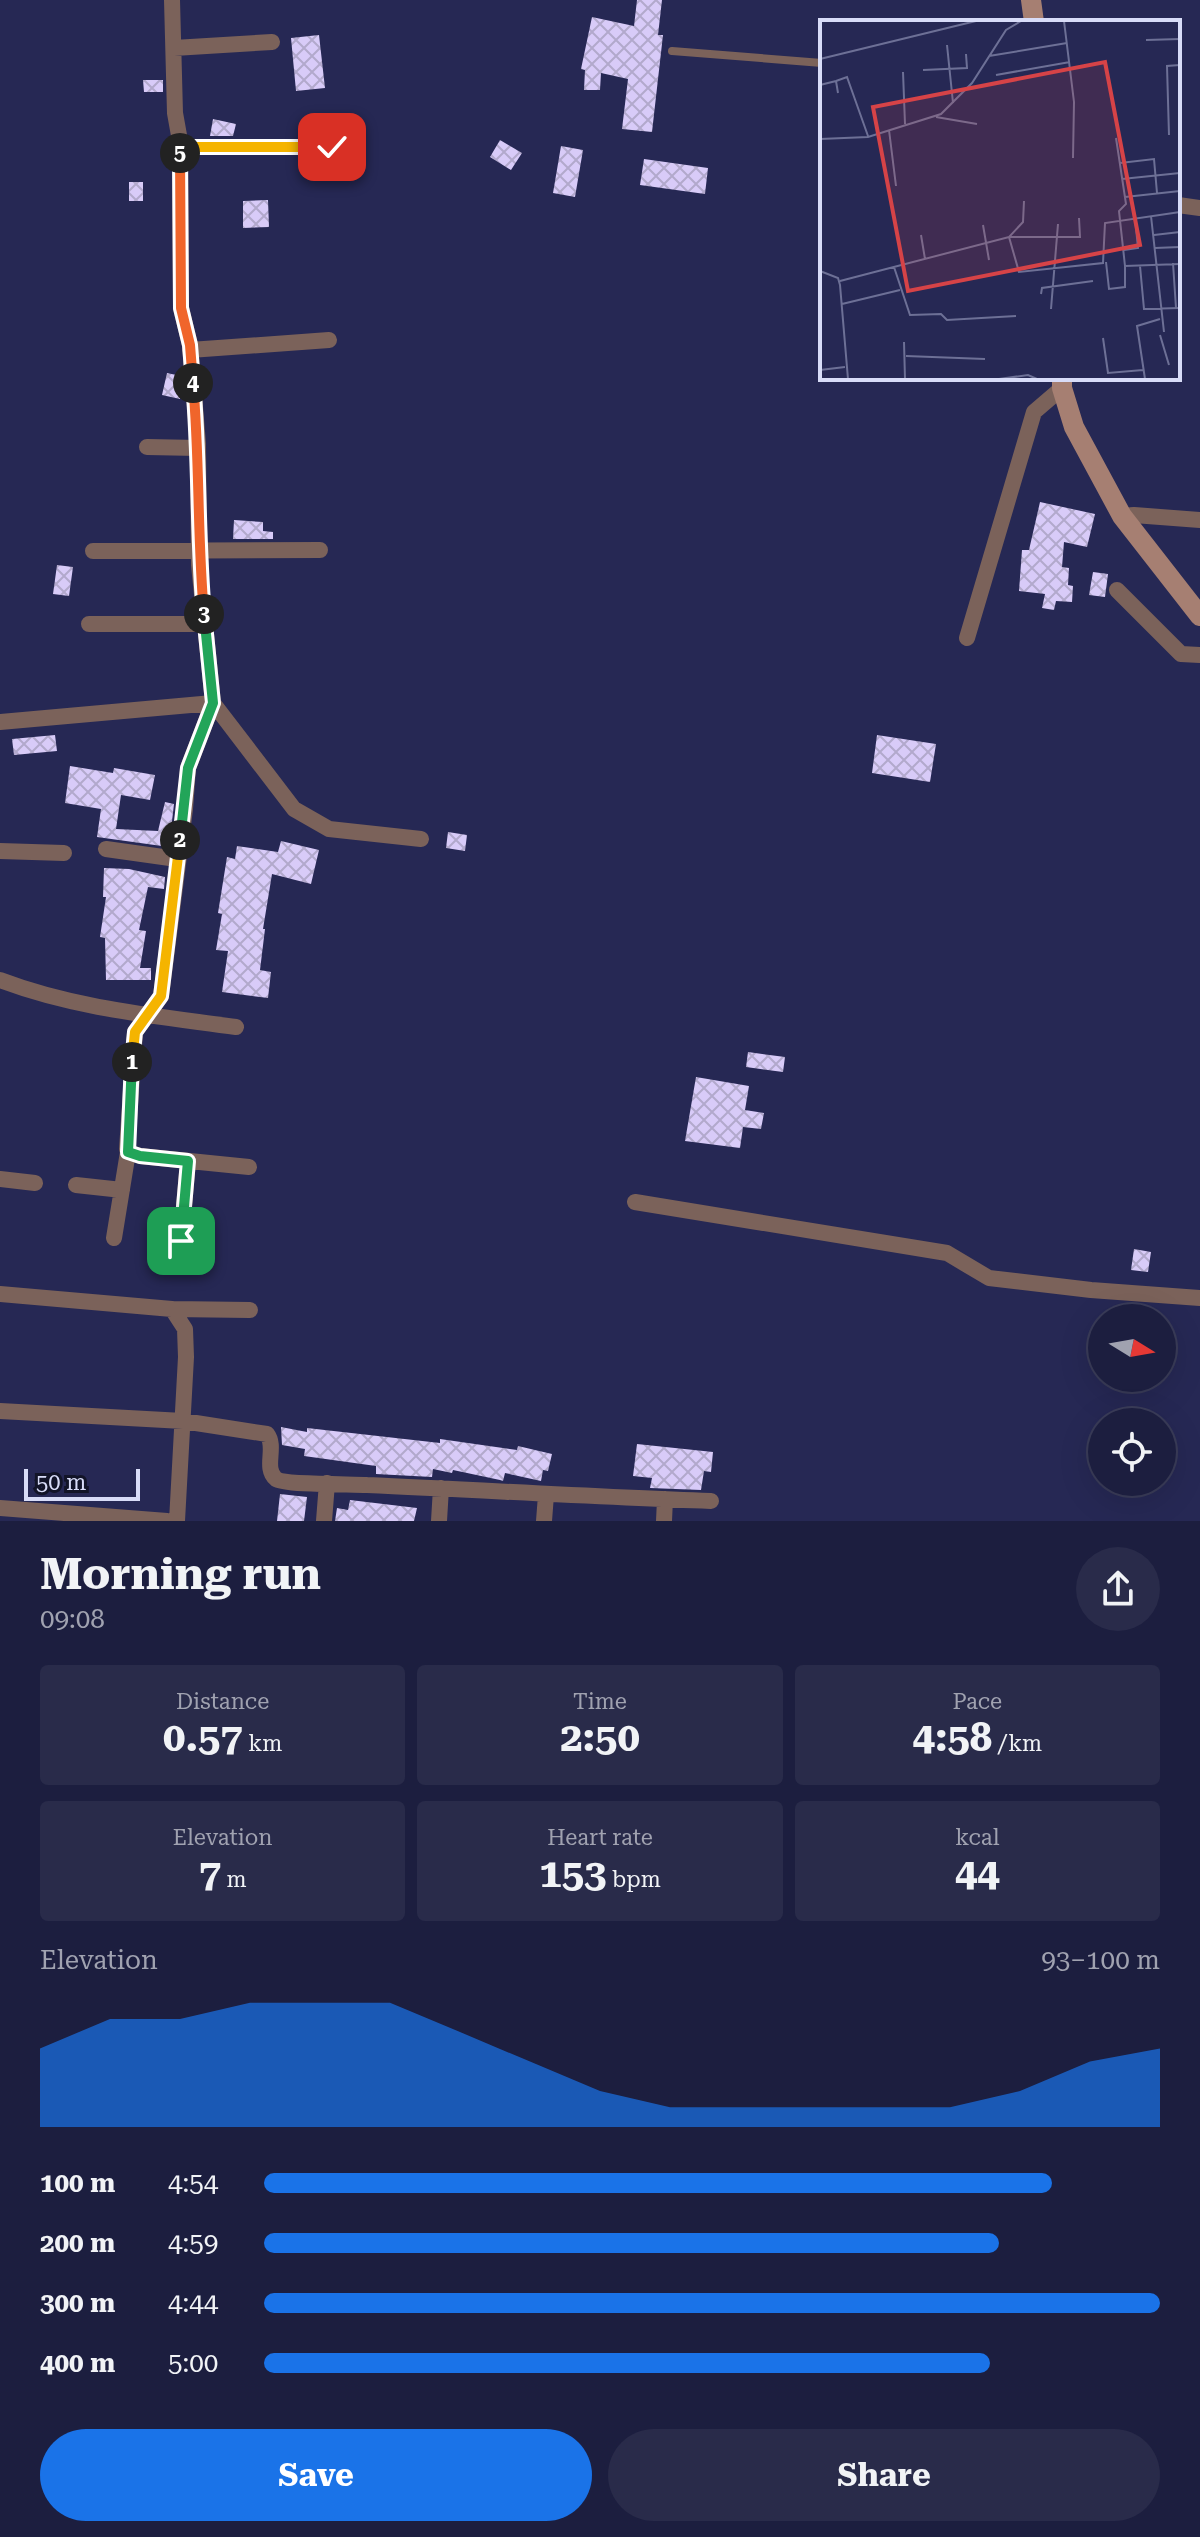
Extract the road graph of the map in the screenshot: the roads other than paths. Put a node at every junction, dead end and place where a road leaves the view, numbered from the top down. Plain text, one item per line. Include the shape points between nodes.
1 (172, 0) edge
2 (1031, 0) edge
3 (1034, 20) edge
4 (272, 42) dead end
5 (174, 48) junction
6 (672, 51) dead end
7 (820, 63) edge
8 (180, 147) junction
9 (332, 147) dead end
10 (1180, 205) edge
11 (1200, 208) edge
12 (329, 340) dead end
13 (190, 350) junction
14 (1062, 383) edge
15 (147, 447) dead end
16 (198, 448) junction
17 (1122, 516) junction
18 (1200, 520) edge
19 (320, 550) dead end
20 (93, 551) dead end
21 (200, 551) junction
22 (1117, 590) dead end
23 (1200, 616) edge
24 (89, 624) dead end
25 (205, 624) junction
26 (967, 638) dead end
27 (1200, 655) edge
28 (213, 703) junction
29 (0, 722) edge
30 (421, 839) dead end
31 (106, 849) dead end
32 (0, 851) edge
33 (64, 853) dead end
34 (177, 859) junction
35 (0, 980) edge
36 (148, 1015) junction
37 (236, 1027) dead end
38 (128, 1152) junction
39 (188, 1161) junction
40 (249, 1167) dead end
41 (0, 1179) edge
42 (35, 1183) dead end
43 (76, 1185) dead end
44 (122, 1190) junction
45 (635, 1202) dead end
46 (114, 1238) dead end
47 (181, 1241) dead end
48 (0, 1294) edge
49 (1200, 1298) edge
50 (172, 1309) junction
51 (250, 1310) dead end
52 (0, 1411) edge
53 (183, 1421) junction
54 (327, 1483) junction
55 (441, 1488) junction
56 (546, 1495) junction
57 (665, 1499) junction
58 (711, 1501) dead end
59 (0, 1508) edge
60 (167, 1521) edge
61 (177, 1521) edge
62 (324, 1521) edge
63 (439, 1521) edge
64 (544, 1521) edge
65 (664, 1521) edge

1 - 5 street
2 - 3 main road
4 - 5 street
5 - 8 street
6 - 7 lane
8 - 9 street
8 - 13 street via 181,308
10 - 11 street
12 - 13 street
13 - 16 street
14 - 17 main road via 1074,427
14 - 26 street via 1034,412
15 - 16 street
16 - 21 street
17 - 18 street
17 - 23 main road
19 - 21 street
20 - 21 street
21 - 25 street
22 - 27 street via 1181,654
24 - 25 street
25 - 28 street
28 - 29 street
28 - 30 street via 294,809 329,829
28 - 34 street via 188,768
31 - 34 street
32 - 33 street
34 - 36 street via 161,996
35 - 36 street
36 - 37 street
36 - 38 street via 135,1032
38 - 39 street
38 - 44 street
39 - 40 street
39 - 47 street
41 - 42 street
43 - 44 street
44 - 46 street
45 - 49 street via 947,1253 989,1278
48 - 50 street
50 - 51 street
50 - 53 street via 185,1329
52 - 53 street
53 - 54 street via 267,1434 274,1478 282,1483
53 - 61 street
54 - 55 street
54 - 62 street
55 - 56 street
55 - 63 street
56 - 57 street
56 - 64 street
57 - 58 street
57 - 65 street
59 - 60 street

